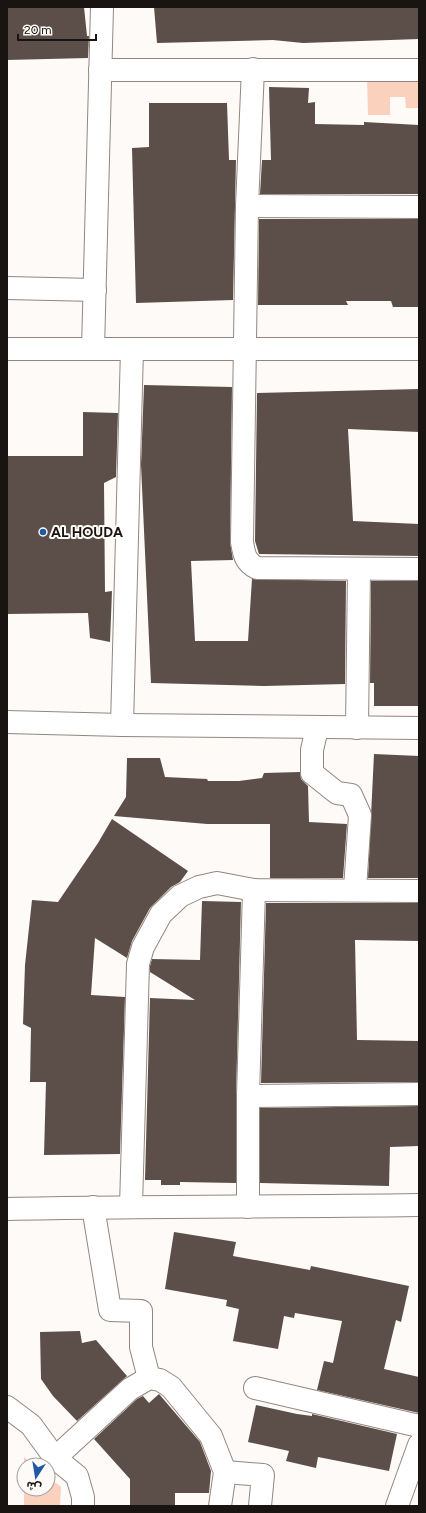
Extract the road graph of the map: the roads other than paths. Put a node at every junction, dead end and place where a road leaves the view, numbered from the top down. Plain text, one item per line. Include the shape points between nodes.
1 (102, 7) edge
2 (253, 69) junction
3 (100, 70) junction
4 (419, 70) edge
5 (247, 206) junction
6 (419, 206) edge
7 (7, 288) edge
8 (95, 290) junction
9 (7, 349) edge
10 (93, 349) junction
11 (245, 349) junction
12 (132, 350) junction
13 (419, 350) edge
14 (419, 569) edge
15 (359, 570) junction
16 (7, 722) edge
17 (122, 725) junction
18 (317, 728) junction
19 (357, 728) junction
20 (419, 728) edge
21 (356, 889) junction
22 (254, 890) junction
23 (419, 891) edge
24 (419, 1094) edge
25 (248, 1096) junction
26 (419, 1205) edge
27 (131, 1206) junction
28 (93, 1207) junction
29 (248, 1207) junction
30 (7, 1209) edge
31 (150, 1378) junction
32 (255, 1388) dead end
33 (7, 1407) edge
34 (419, 1426) edge
35 (419, 1445) edge
36 (55, 1457) edge
37 (56, 1458) joint
38 (224, 1472) junction
39 (83, 1506) edge
40 (220, 1506) edge
41 (260, 1506) edge
42 (397, 1506) edge

1 - 3 street
2 - 3 street
2 - 4 street
2 - 5 street
3 - 8 street
5 - 6 street
5 - 11 street
7 - 8 street
8 - 10 street
9 - 10 street
10 - 12 street
11 - 12 street
11 - 13 street
11 - 15 street via 242,542 245,557 257,568
12 - 17 street
14 - 15 street
15 - 19 street
16 - 17 street
17 - 18 street
18 - 19 street
18 - 21 street via 312,750 312,773 337,793 351,795 360,815
19 - 20 street
21 - 22 street
21 - 23 street
22 - 25 street
22 - 27 street via 217,883 199,887 180,896 161,914 143,947 138,964
24 - 25 street
25 - 29 street
26 - 29 street
27 - 28 street
27 - 29 street
28 - 30 street
28 - 31 street via 110,1310 141,1311 140,1347
31 - 37 street via 130,1389
31 - 38 street via 160,1380 171,1387 211,1436
32 - 34 street
33 - 36 street via 31,1425
35 - 42 street
37 - 39 street via 77,1476
38 - 40 street
38 - 41 street via 263,1476

